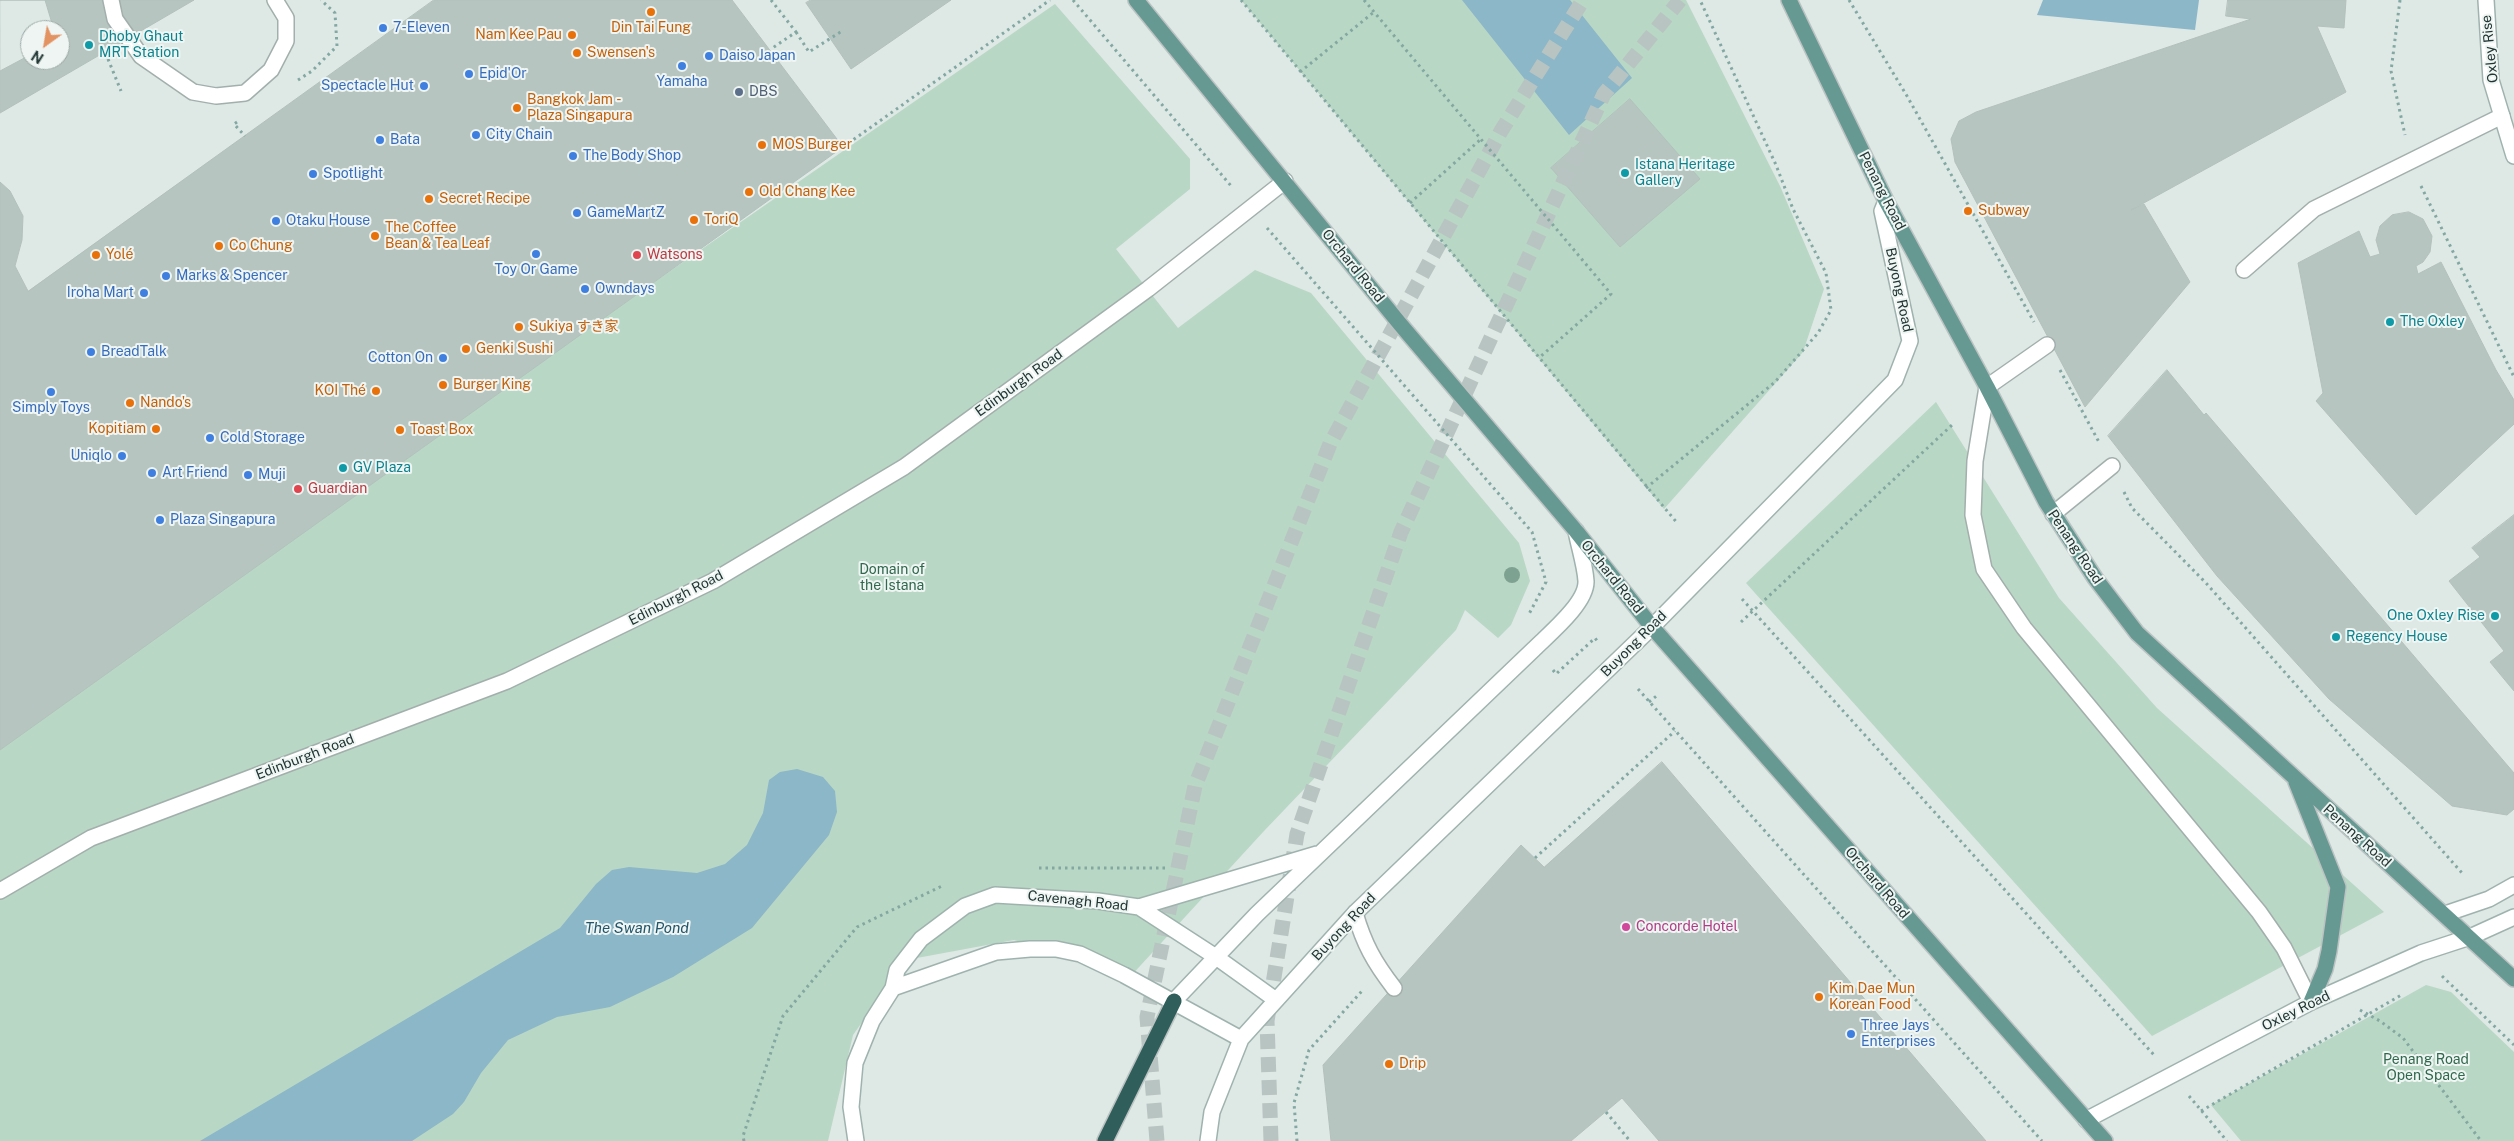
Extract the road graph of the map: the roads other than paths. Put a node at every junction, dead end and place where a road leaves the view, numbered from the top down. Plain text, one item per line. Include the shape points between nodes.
1 (111, 0) edge
2 (275, 0) edge
3 (1136, 0) edge
4 (1790, 0) edge
5 (2486, 0) edge
6 (2502, 116) junction
7 (2514, 156) edge
8 (1284, 181) junction
9 (1886, 201) junction
10 (2244, 270) dead end
11 (2047, 345) dead end
12 (1987, 387) junction
13 (2112, 466) dead end
14 (2053, 514) junction
15 (1576, 531) junction
16 (1652, 627) junction
17 (2294, 778) junction
18 (1320, 853) junction
19 (2514, 885) edge
20 (0, 891) edge
21 (1139, 907) junction
22 (1356, 913) junction
23 (2445, 914) junction
24 (2514, 917) edge
25 (2470, 936) junction
26 (1216, 957) junction
27 (2514, 979) edge
28 (893, 988) junction
29 (1394, 988) dead end
30 (1276, 1000) junction
31 (1174, 1001) junction
32 (2311, 1002) junction
33 (1241, 1039) junction
34 (2086, 1120) junction
35 (856, 1141) edge
36 (1105, 1141) edge
37 (1208, 1141) edge
38 (2105, 1141) edge

1 - 2 street via 115,18 141,56 192,92 216,96 245,93 271,70 286,42 286,18
3 - 8 main road, Orchard Road
4 - 9 main road, Penang Road
5 - 6 street, Oxley Rise via 2491,80
6 - 7 street, Oxley Rise
6 - 10 street via 2314,209
8 - 15 main road, Orchard Road via 1400,324
8 - 20 street, Edinburgh Road via 1148,289 904,467 713,580 507,682 91,838
9 - 12 main road, Penang Road
9 - 16 street, Buyong Road via 1882,211 1910,342 1895,380
11 - 12 street
12 - 14 main road, Penang Road
12 - 32 street via 1975,461 1973,515 1984,568 2024,628 2259,912 2284,948
13 - 14 street
14 - 17 main road, Penang Road via 2095,578 2137,633
15 - 16 main road, Orchard Road
15 - 18 street via 1586,582 1584,594 1575,606
16 - 22 street, Buyong Road
16 - 34 main road, Orchard Road
17 - 23 main road, Penang Road
17 - 32 main road via 2338,887 2325,969
18 - 21 street
18 - 26 street
19 - 23 street via 2489,899
21 - 26 street, Cavenagh Road
21 - 28 street, Cavenagh Road via 1098,900 995,895 965,906 921,939 897,970
22 - 29 street via 1363,940
22 - 30 street, Buyong Road
23 - 25 main road, Penang Road
24 - 25 street, Oxley Road
25 - 27 main road, Penang Road
25 - 32 street, Oxley Road via 2421,953
26 - 30 street, Cavenagh Road
26 - 31 street
28 - 31 street via 996,952 1056,949 1080,954
28 - 35 street, Cavenagh Road via 872,1021 855,1063 851,1107
30 - 33 street, Buyong Road
31 - 33 street
31 - 36 highway
32 - 34 street, Oxley Road
33 - 37 street via 1212,1112
34 - 38 main road, Orchard Road

